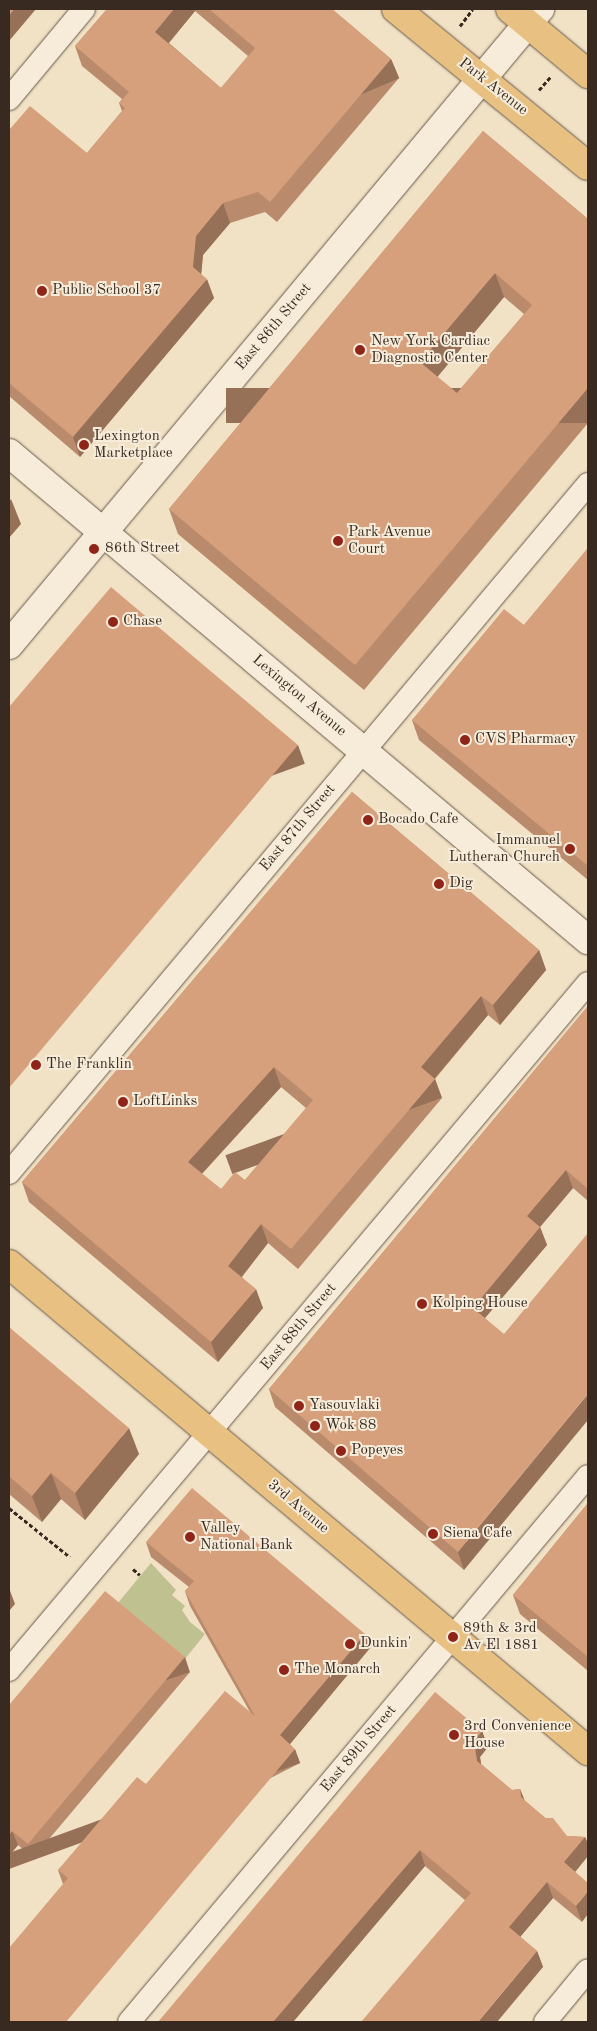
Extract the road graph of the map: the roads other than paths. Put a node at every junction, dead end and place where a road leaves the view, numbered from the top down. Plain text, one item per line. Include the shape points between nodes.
1 (84, 9) edge
2 (396, 9) edge
3 (525, 14) edge
4 (588, 74) edge
5 (483, 77) junction
6 (9, 99) edge
7 (588, 166) edge
8 (9, 453) edge
9 (588, 484) edge
10 (103, 532) junction
11 (9, 645) edge
12 (363, 751) junction
13 (588, 940) edge
14 (588, 983) edge
15 (9, 1173) edge
16 (9, 1264) edge
17 (210, 1433) junction
18 (588, 1476) edge
19 (453, 1637) junction
20 (9, 1670) edge
21 (588, 1751) edge
22 (588, 1970) edge
23 (129, 2022) edge
24 (544, 2022) edge

1 - 6 street
2 - 5 main road, Park Avenue
3 - 4 main road
3 - 5 main road, East 86th Street
5 - 7 main road, Park Avenue
5 - 10 main road, East 86th Street
8 - 10 main road, Lexington Avenue
9 - 12 street, East 87th Street
10 - 11 main road, East 86th Street
10 - 12 main road, Lexington Avenue
12 - 13 main road, Lexington Avenue
12 - 15 street, East 87th Street
14 - 17 street, East 88th Street
16 - 17 main road, 3rd Avenue
17 - 19 main road, 3rd Avenue
17 - 20 street, East 88th Street
18 - 19 street, East 89th Street
19 - 21 main road, 3rd Avenue
19 - 23 street, East 89th Street
22 - 24 street

